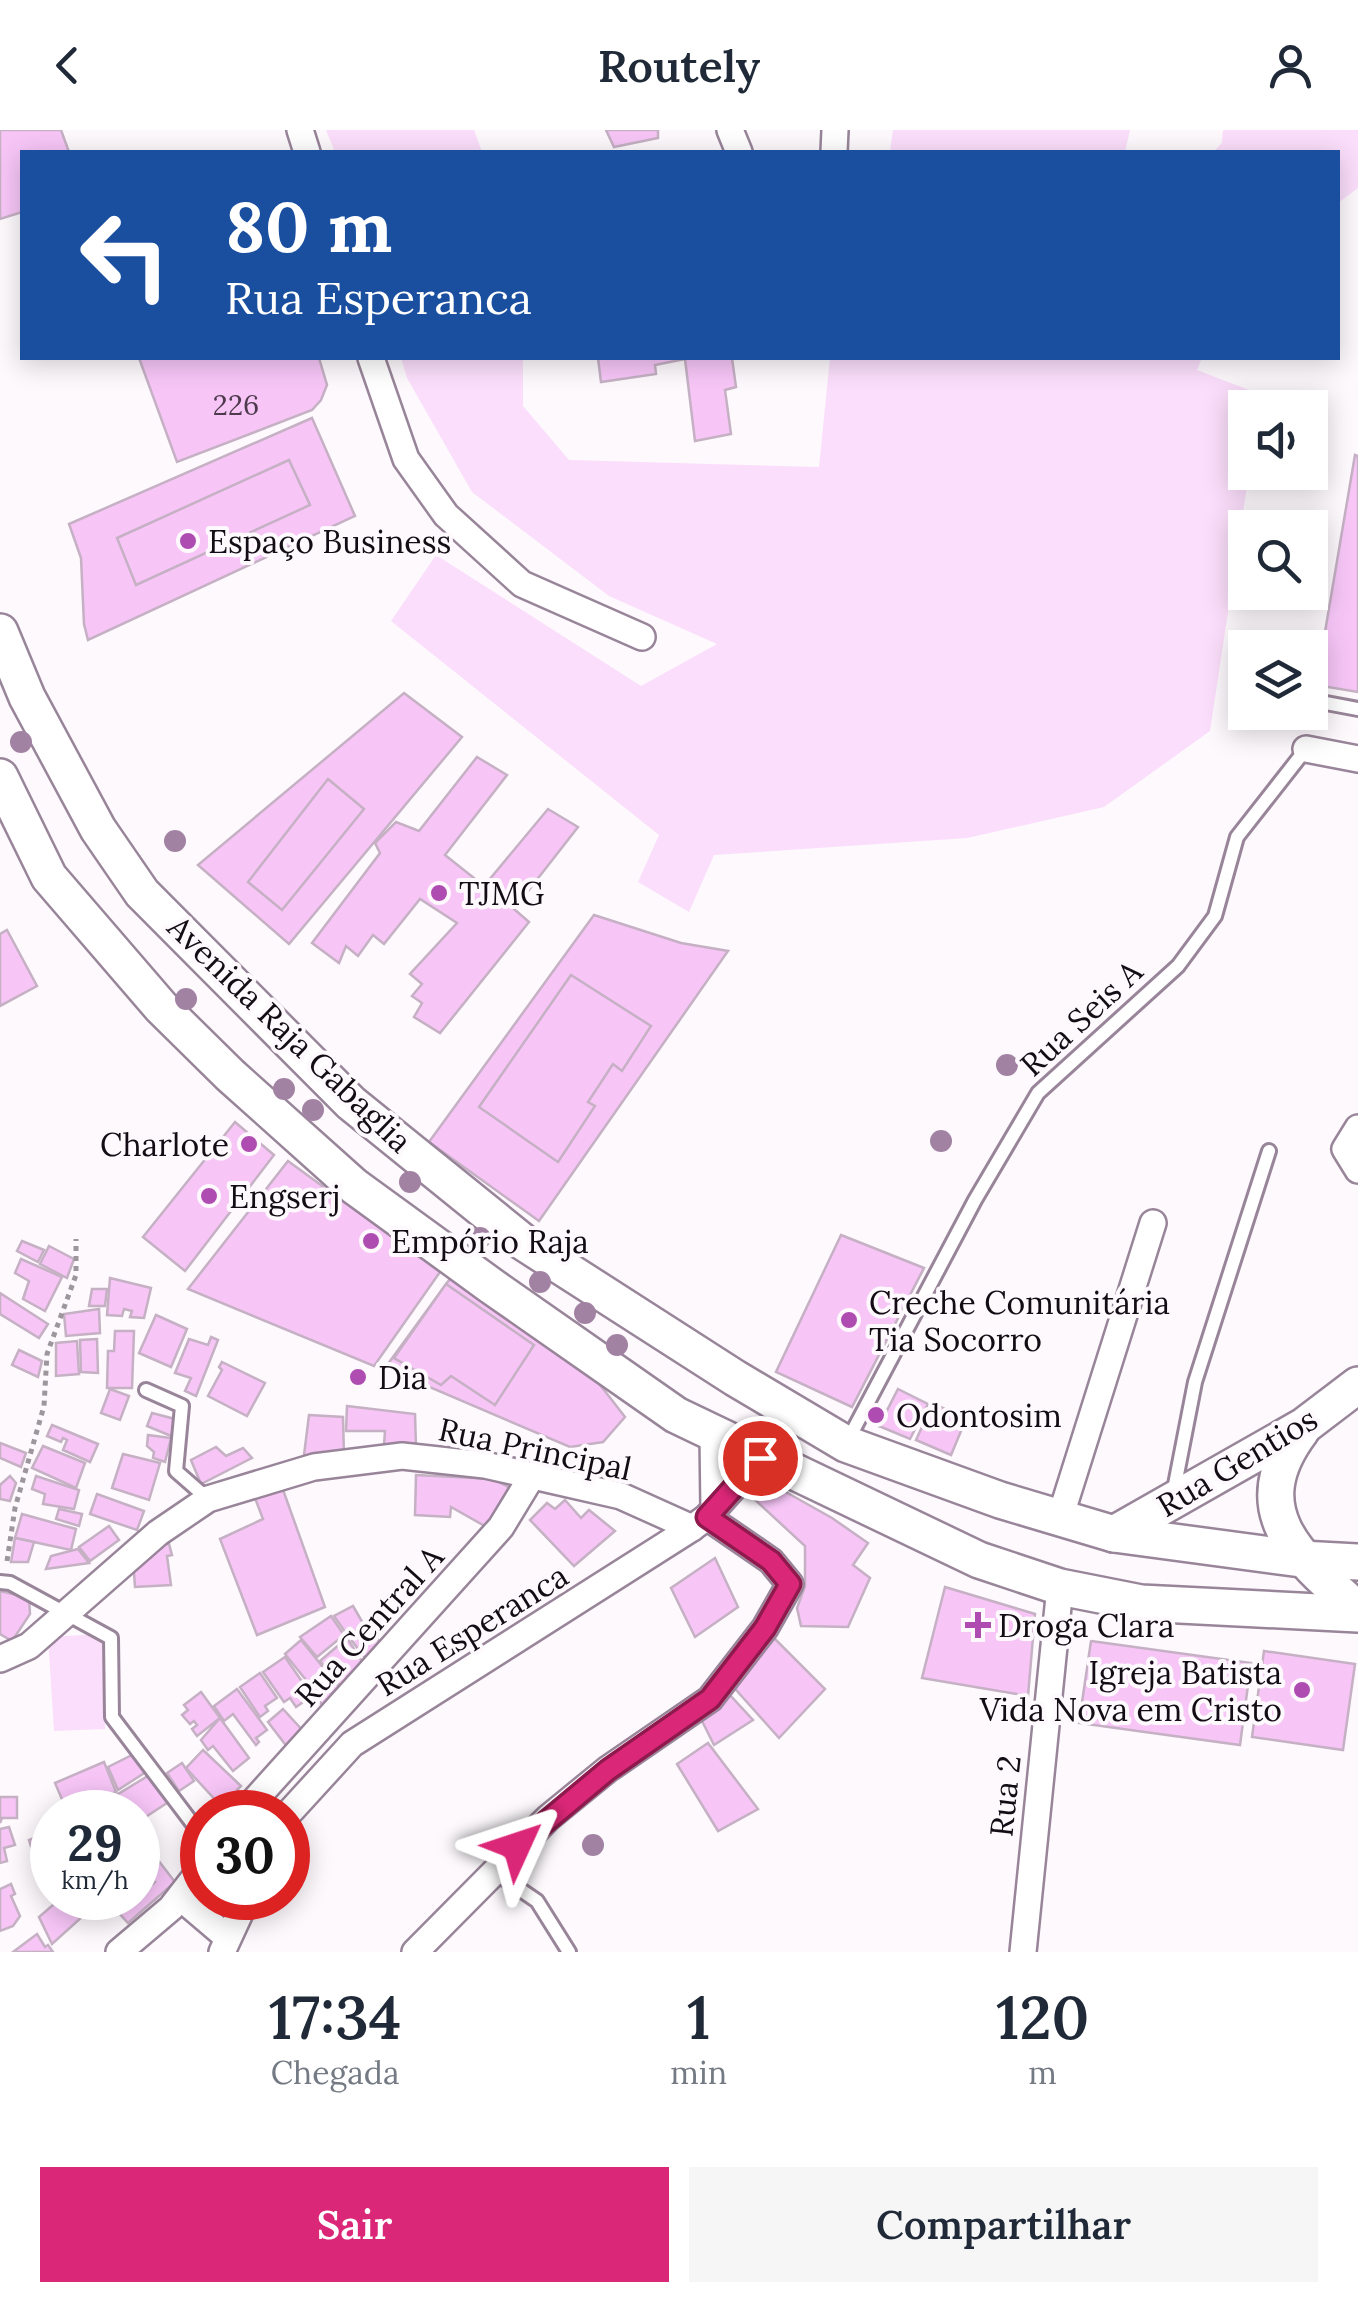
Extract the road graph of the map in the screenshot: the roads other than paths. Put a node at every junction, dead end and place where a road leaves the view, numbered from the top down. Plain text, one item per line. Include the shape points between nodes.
1 (372, 360) edge
2 (0, 632) edge
3 (642, 637) dead end
4 (1328, 703) edge
5 (1358, 709) edge
6 (1306, 750) joint
7 (1358, 759) edge
8 (0, 778) edge
9 (1358, 1128) edge
10 (1269, 1151) dead end
11 (1358, 1170) edge
12 (1153, 1223) dead end
13 (1358, 1386) edge
14 (146, 1390) dead end
15 (1304, 1426) junction
16 (713, 1434) junction
17 (846, 1444) junction
18 (760, 1458) junction
19 (532, 1476) junction
20 (208, 1499) junction
21 (1171, 1502) junction
22 (704, 1518) junction
23 (1060, 1518) junction
24 (1114, 1534) junction
25 (1300, 1559) junction
26 (1358, 1562) edge
27 (2, 1582) edge
28 (1060, 1587) junction
29 (67, 1612) junction
30 (1358, 1612) edge
31 (0, 1659) edge
32 (264, 1790) edge
33 (310, 1790) edge
34 (180, 1807) edge
35 (493, 1871) junction
36 (180, 1898) edge
37 (201, 1920) edge
38 (237, 1920) edge
39 (225, 1945) edge
40 (119, 1952) edge
41 (414, 1952) edge
42 (568, 1952) edge
43 (1023, 1952) edge

1 - 3 street via 406,459 446,516 522,584
2 - 17 main road, Avenida Raja Gabaglia via 98,829 142,892 351,1103 523,1242
4 - 5 lane
6 - 7 street
6 - 17 lane, Rua Seis A via 1237,837 1215,916 1178,966 1038,1092
8 - 16 main road, Avenida Raja Gabaglia via 49,877 161,1007 230,1075 354,1186 666,1408
9 - 11 street via 1345,1149
10 - 21 lane via 1195,1382
12 - 23 street
13 - 15 main road, Rua Gentios
14 - 20 lane via 182,1406 176,1471
15 - 21 main road, Rua Gentios
15 - 25 main road via 1277,1473 1276,1497
16 - 18 main road, Avenida Raja Gabaglia
16 - 22 street
17 - 23 main road, Avenida Raja Gabaglia
18 - 22 street, Rua Esperanca
18 - 28 main road, Avenida Raja Gabaglia via 979,1560
19 - 20 street, Rua Principal via 402,1456 314,1468
19 - 22 street, Rua Principal
19 - 32 street, Rua Central A via 501,1527
20 - 29 street, Rua Principal
21 - 24 main road, Rua Gentios
22 - 33 street, Rua Esperanca via 352,1744
22 - 35 street via 760,1552 790,1584 765,1628 710,1699 608,1770
23 - 24 main road, Avenida Raja Gabaglia
24 - 25 main road, Avenida Raja Gabaglia
25 - 26 main road, Avenida Raja Gabaglia
25 - 30 main road
27 - 29 lane
28 - 30 main road, Avenida Raja Gabaglia via 1142,1603
28 - 43 street, Rua 2
29 - 31 street, Rua Principal via 28,1646
29 - 34 lane via 111,1638 112,1717
35 - 41 street
35 - 42 lane via 536,1901
36 - 40 street
37 - 39 street
38 - 39 street

